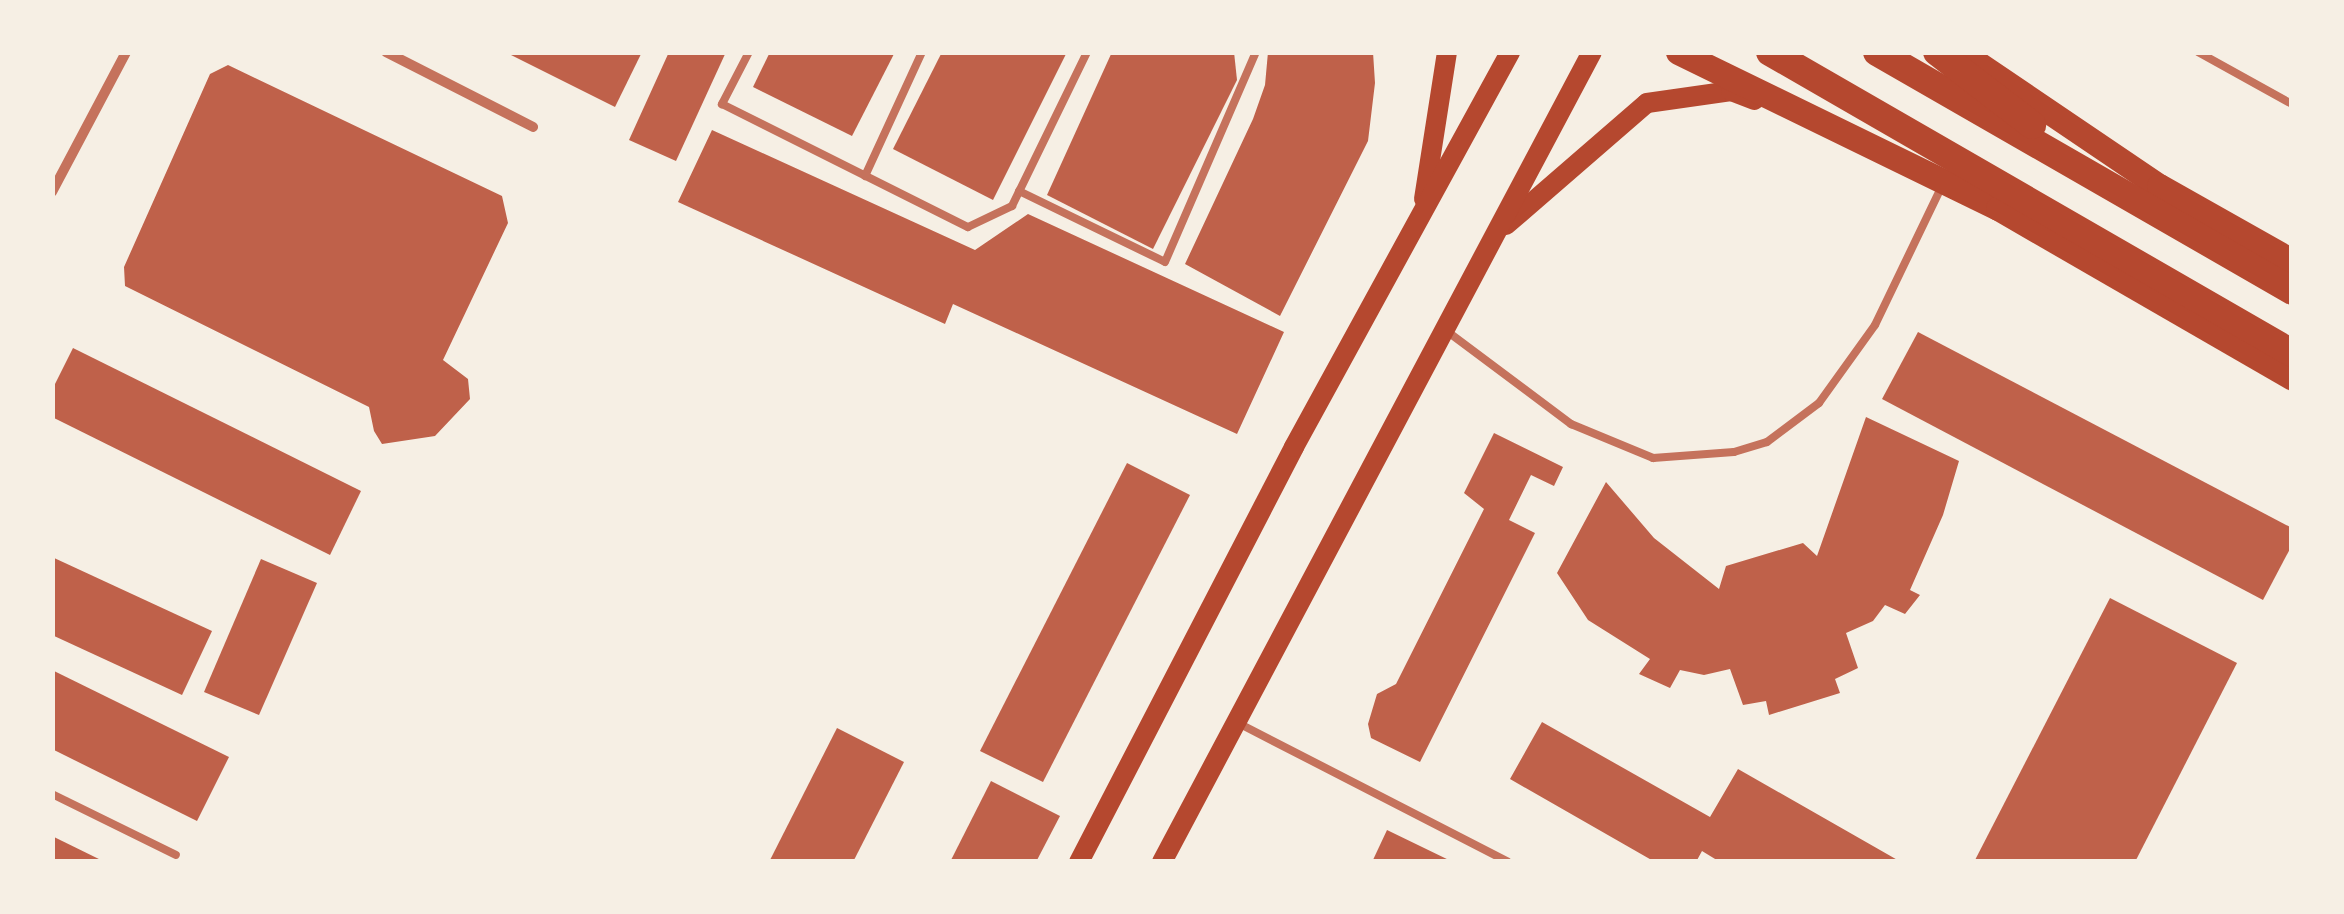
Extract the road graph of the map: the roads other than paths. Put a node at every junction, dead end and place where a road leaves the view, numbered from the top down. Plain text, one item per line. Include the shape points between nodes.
1 (126, 52) edge
2 (386, 52) edge
3 (749, 52) edge
4 (922, 52) edge
5 (1087, 52) edge
6 (1256, 52) edge
7 (1446, 52) edge
8 (1510, 52) edge
9 (1592, 52) edge
10 (1678, 52) edge
11 (1770, 52) edge
12 (1877, 52) edge
13 (1937, 52) edge
14 (1960, 52) edge
15 (2198, 52) edge
16 (2292, 104) edge
17 (533, 127) dead end
18 (1850, 137) junction
19 (865, 176) junction
20 (1944, 182) junction
21 (2116, 190) junction
22 (52, 192) edge
23 (1018, 192) junction
24 (1421, 218) junction
25 (1496, 233) junction
26 (2292, 261) edge
27 (2292, 291) edge
28 (1444, 330) junction
29 (2292, 354) edge
30 (2292, 378) edge
31 (1236, 722) junction
32 (52, 794) edge
33 (176, 855) dead end
34 (1079, 862) edge
35 (1162, 862) edge
36 (1508, 862) edge

1 - 22 street
2 - 17 street
3 - 19 lane via 722,104
4 - 19 lane
5 - 23 lane
6 - 23 lane via 1165,262
7 - 24 main road
8 - 24 main road
9 - 25 main road
10 - 18 main road
11 - 29 highway
12 - 21 highway
13 - 21 highway
14 - 26 main road via 2159,186
15 - 16 lane
18 - 20 main road
18 - 25 main road via 1731,91 1648,104
19 - 23 lane via 968,227 1012,206
20 - 28 lane via 1875,325 1819,403 1767,442 1734,452 1652,458 1571,424
20 - 30 main road
21 - 27 highway
24 - 34 main road
25 - 28 main road
28 - 31 main road
31 - 35 main road
31 - 36 lane
32 - 33 lane

